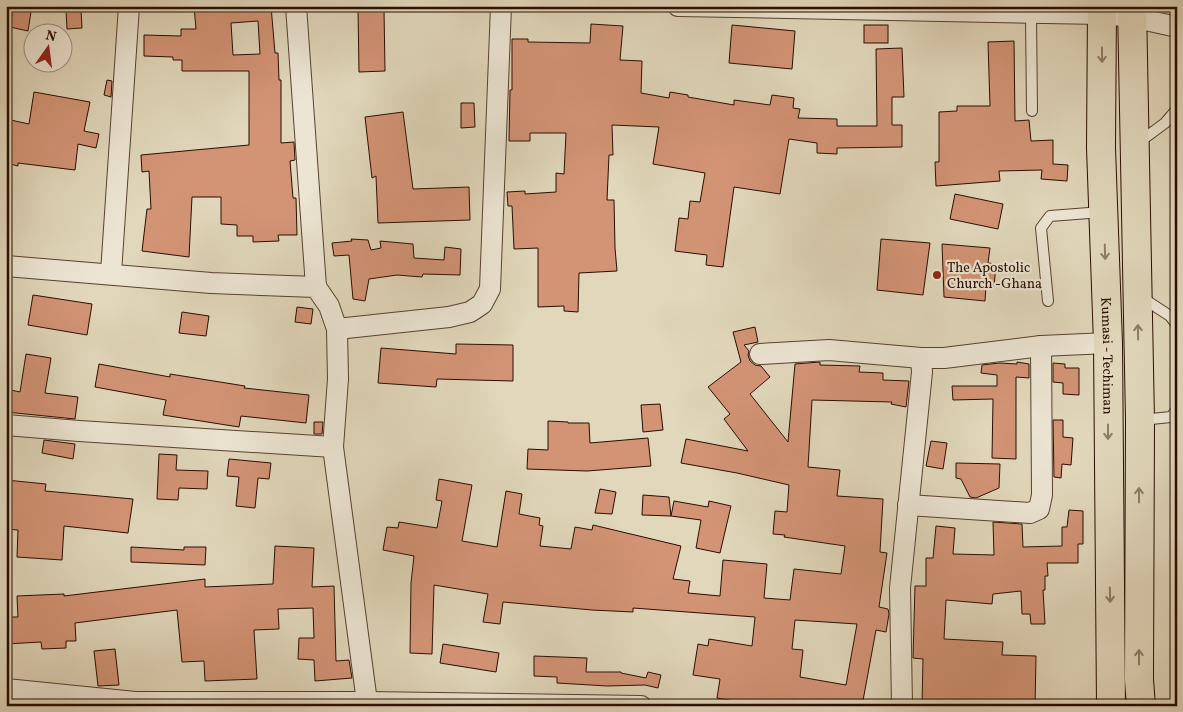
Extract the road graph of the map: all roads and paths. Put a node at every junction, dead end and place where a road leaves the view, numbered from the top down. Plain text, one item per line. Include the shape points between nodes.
1 (129, 6) edge
2 (296, 6) edge
3 (501, 6) edge
4 (678, 6) edge
5 (1102, 10) edge
6 (1132, 12) edge
7 (1031, 14) junction
8 (1177, 27) edge
9 (1177, 109) edge
10 (1032, 111) dead end
11 (1134, 145) junction
12 (1103, 212) junction
13 (6, 266) edge
14 (110, 274) junction
15 (316, 287) junction
16 (1137, 295) junction
17 (1048, 301) dead end
18 (1177, 325) edge
19 (337, 329) junction
20 (1108, 343) junction
21 (1041, 346) junction
22 (760, 354) dead end
23 (921, 358) junction
24 (1177, 409) edge
25 (1140, 420) junction
26 (6, 425) edge
27 (334, 447) junction
28 (908, 505) junction
29 (6, 689) edge
30 (367, 702) junction
31 (641, 706) edge
32 (902, 706) edge
33 (1111, 706) edge
34 (1141, 706) edge

1 - 14 street
2 - 15 street
3 - 19 street via 490,289 482,304 470,312 449,318
4 - 7 street
5 - 6 street
5 - 7 street
5 -> 12 highway, Kumasi - Techiman
6 - 8 street
6 - 11 highway
7 - 10 lane
9 - 11 lane via 1165,123
11 - 16 highway
12 - 17 lane via 1050,216 1041,228
12 -> 20 highway, Kumasi - Techiman
13 - 14 street
14 - 15 street via 211,283
15 - 19 street via 329,306
16 - 18 lane via 1170,316
25 -> 16 highway
19 - 27 street
20 - 21 street
20 -> 33 highway, Kumasi - Techiman
21 - 23 street
21 - 28 street via 1042,495 1039,509 1030,513
22 - 23 street via 829,350
23 - 28 street
24 - 25 lane via 1171,418
34 -> 25 highway
26 - 27 street
27 - 30 street
28 - 32 street via 900,588
29 - 30 street via 135,702
30 - 31 street

